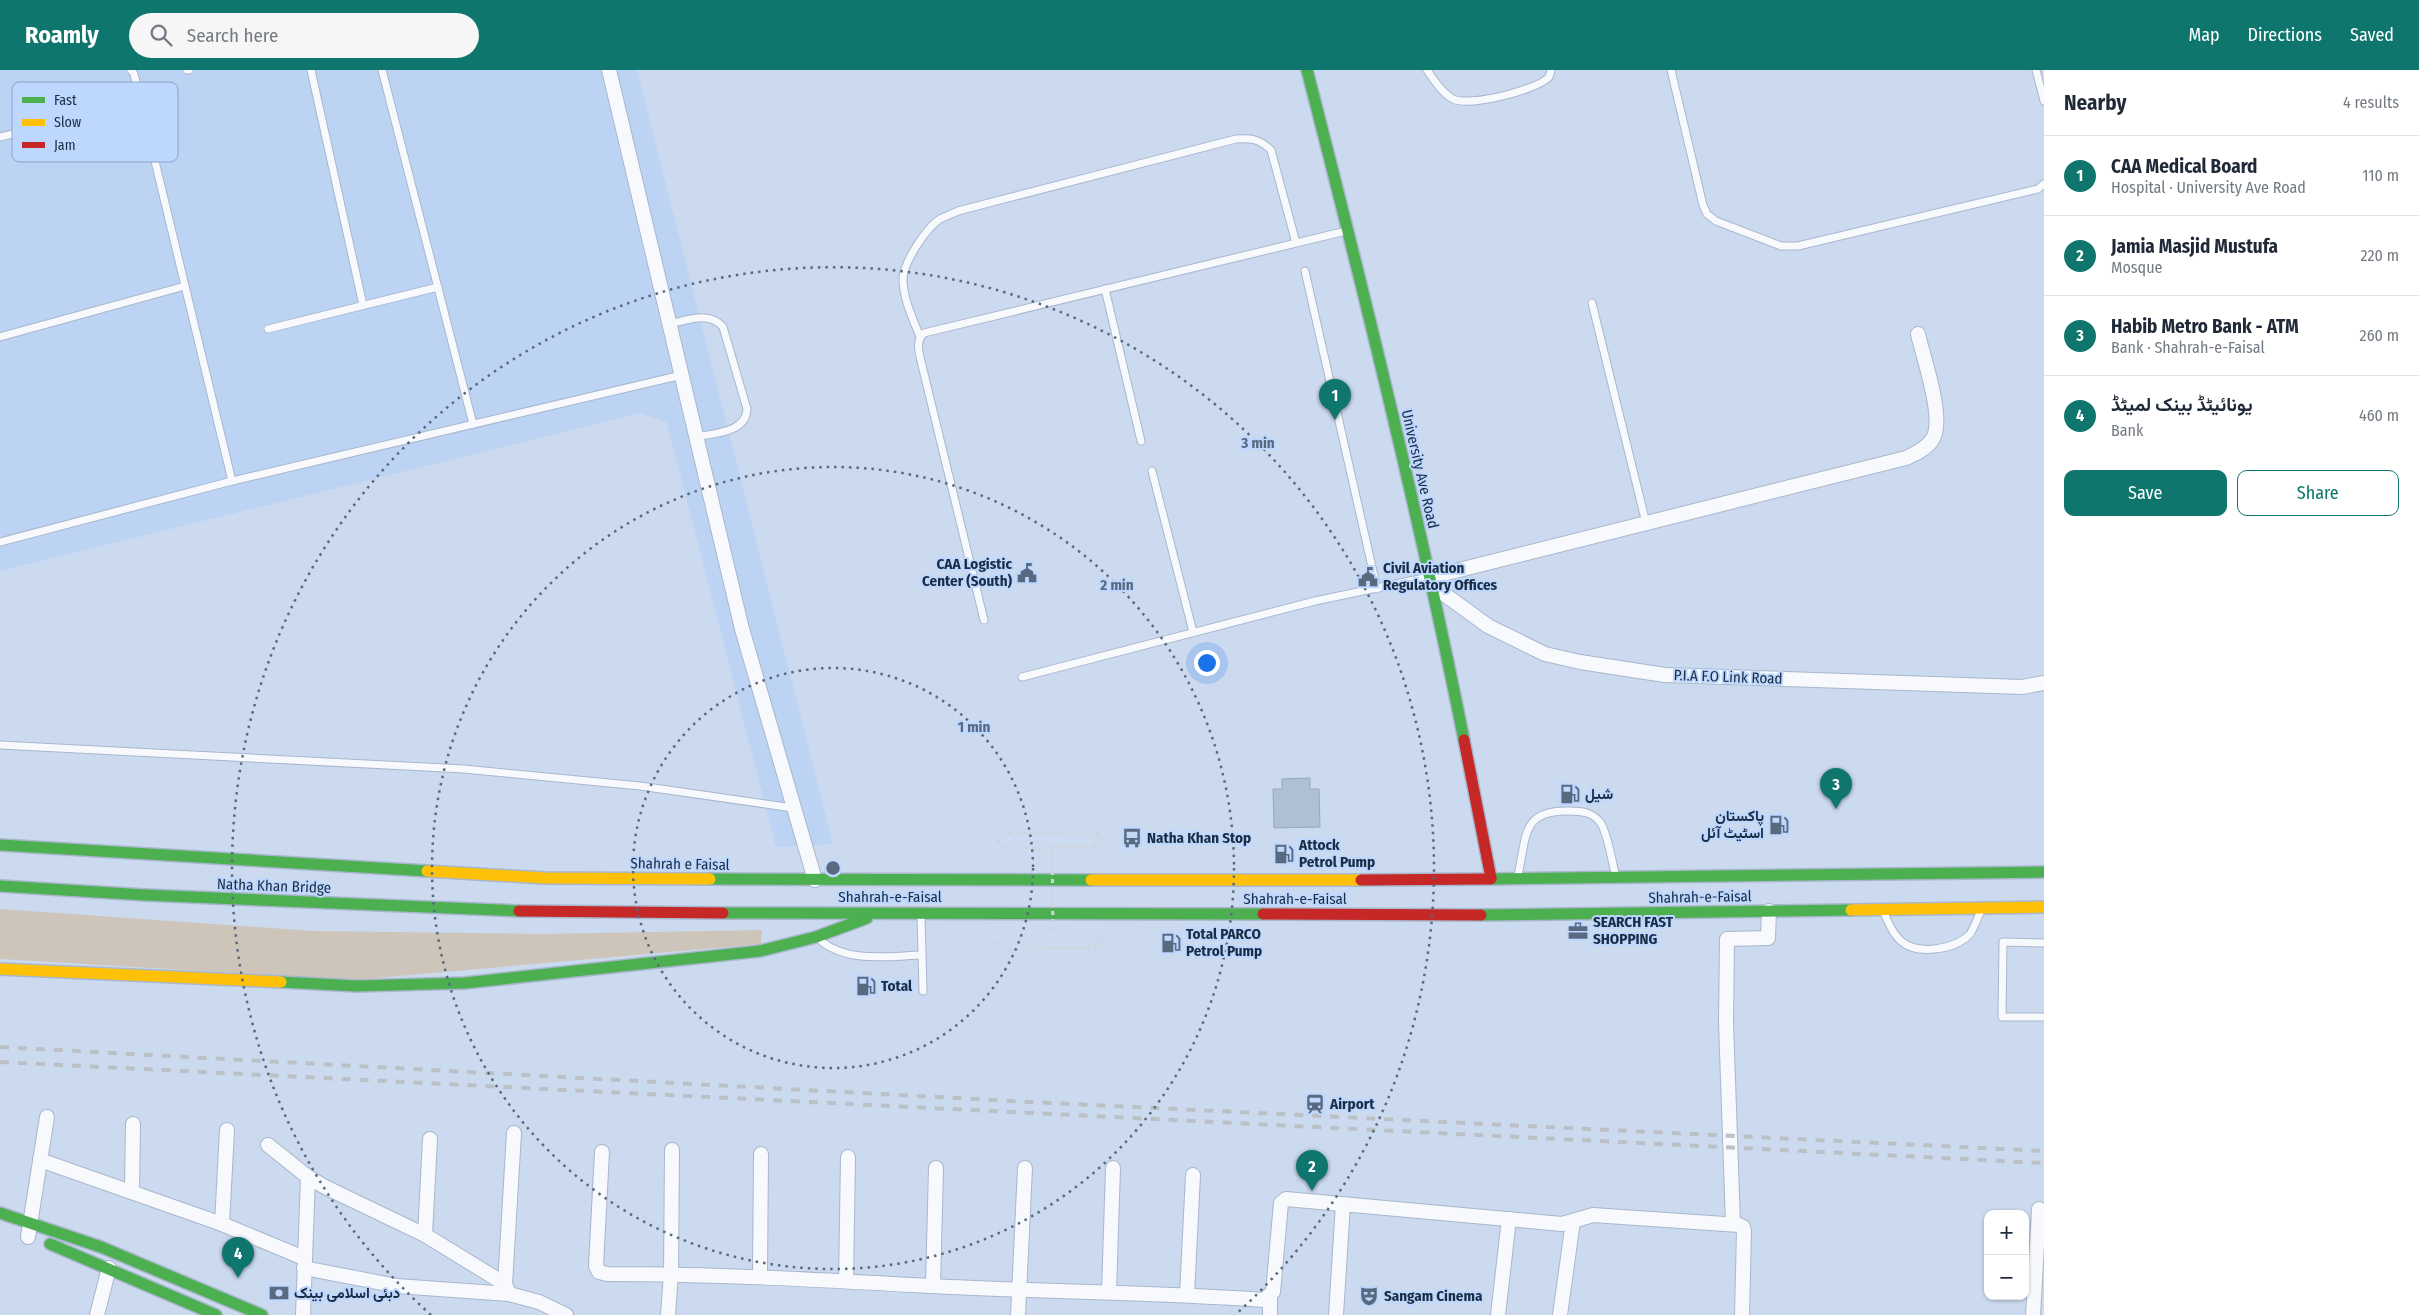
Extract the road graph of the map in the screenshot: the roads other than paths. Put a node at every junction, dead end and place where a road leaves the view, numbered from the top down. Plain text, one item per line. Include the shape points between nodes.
1 (311, 70) edge
2 (382, 70) edge
3 (609, 70) edge
4 (1307, 70) edge
5 (1427, 70) edge
6 (1551, 70) edge
7 (1671, 70) edge
8 (2036, 70) edge
9 (2044, 101) edge
10 (155, 162) edge
11 (2044, 184) edge
12 (1348, 230) junction
13 (1296, 243) junction
14 (1304, 270) dead end
15 (185, 286) junction
16 (438, 287) junction
17 (1106, 289) junction
18 (1592, 303) dead end
19 (363, 305) junction
20 (669, 324) junction
21 (268, 329) dead end
22 (1918, 334) dead end
23 (920, 337) junction
24 (0, 338) edge
25 (682, 375) junction
26 (473, 424) junction
27 (696, 437) junction
28 (1141, 441) dead end
29 (1152, 471) dead end
30 (232, 481) junction
31 (1646, 523) junction
32 (0, 542) edge
33 (1432, 581) junction
34 (1377, 589) junction
35 (984, 620) dead end
36 (1193, 632) junction
37 (1022, 677) dead end
38 (2044, 684) edge
39 (0, 745) edge
40 (793, 808) junction
41 (0, 845) edge
42 (2044, 872) edge
43 (1616, 876) junction
44 (545, 878) joint
45 (1491, 878) junction
46 (1518, 878) junction
47 (814, 880) junction
48 (0, 886) edge
49 (2044, 907) edge
50 (1982, 908) junction
51 (1883, 909) junction
52 (1769, 911) junction
53 (546, 912) joint
54 (884, 912) junction
55 (921, 913) junction
56 (816, 937) junction
57 (2044, 943) edge
58 (922, 955) junction
59 (0, 969) edge
60 (923, 992) dead end
61 (2044, 1017) edge
62 (47, 1118) dead end
63 (133, 1124) dead end
64 (227, 1130) dead end
65 (514, 1133) dead end
66 (430, 1139) dead end
67 (268, 1145) dead end
68 (672, 1150) dead end
69 (602, 1152) dead end
70 (761, 1154) dead end
71 (848, 1157) dead end
72 (40, 1160) junction
73 (936, 1168) dead end
74 (1025, 1168) dead end
75 (1113, 1168) dead end
76 (1193, 1175) dead end
77 (308, 1177) junction
78 (132, 1192) junction
79 (1342, 1204) junction
80 (2039, 1209) dead end
81 (0, 1213) edge
82 (1509, 1218) junction
83 (1574, 1221) junction
84 (222, 1224) junction
85 (1733, 1224) junction
86 (25, 1231) junction
87 (425, 1235) junction
88 (2040, 1253) edge
89 (304, 1263) junction
90 (109, 1268) junction
91 (672, 1274) junction
92 (760, 1276) junction
93 (846, 1281) junction
94 (932, 1286) junction
95 (507, 1289) junction
96 (1020, 1289) junction
97 (1109, 1292) junction
98 (1187, 1295) junction
99 (1270, 1296) junction
100 (97, 1315) edge
101 (216, 1315) edge
102 (262, 1315) edge
103 (303, 1315) edge
104 (566, 1315) edge
105 (668, 1315) edge
106 (1018, 1315) edge
107 (1270, 1315) edge
108 (1336, 1315) edge
109 (1498, 1315) edge
110 (1560, 1315) edge
111 (1742, 1315) edge
112 (2033, 1315) edge

1 - 19 lane
2 - 16 lane
3 - 20 street
4 - 12 main road, University Ave Road
5 - 6 lane via 1438,86 1454,99 1476,101 1535,87 1544,83
7 - 11 lane via 1707,214 1716,221 1781,246 1798,246 2038,189
8 - 9 lane
10 - 15 lane
12 - 13 lane
12 - 33 main road, University Ave Road
13 - 17 lane
13 - 23 lane via 1271,150 1253,138 1236,139 958,211 939,220 926,232 902,279
14 - 34 lane
15 - 24 lane
15 - 30 lane
16 - 19 lane
16 - 26 lane
17 - 23 lane via 924,333
17 - 28 lane
18 - 31 lane
19 - 21 lane
20 - 25 street
20 - 27 lane via 704,317 718,321 723,327 747,409 743,421 733,429
22 - 31 street via 1937,415 1937,429 1932,440 1919,452 1906,458
23 - 35 lane via 920,357
25 - 26 lane
25 - 27 street
26 - 30 lane
27 - 40 street via 742,629
29 - 36 lane
30 - 32 lane
31 - 33 street
33 - 34 lane
33 - 38 street, P.I.A F.O Link Road via 1488,626 1545,654 1580,662 1665,675 2022,687
33 - 45 main road, University Ave Road
34 - 36 lane
36 - 37 lane
39 - 40 lane via 464,769 640,786
40 - 47 street
41 - 44 main road, Natha Khan Bridge
42 - 43 main road, Shahrah-e-Faisal
43 - 46 main road, Shahrah-e-Faisal
43 - 46 lane via 1601,823 1584,811 1552,810 1540,814 1530,825
44 - 47 main road, Shahrah e Faisal
45 - 46 main road, Shahrah-e-Faisal
45 - 47 main road, Shahrah-e-Faisal
48 - 53 main road, Natha Khan Bridge
49 - 50 main road, Shahrah-e-Faisal
50 - 51 main road, Shahrah-e-Faisal
50 - 51 lane via 1971,932 1960,943 1924,949 1903,943 1892,930
51 - 52 main road, Shahrah-e-Faisal
52 - 55 main road, Shahrah-e-Faisal
52 - 85 street via 1768,938 1727,939 1726,1022
53 - 54 main road, Shahrah-e-Faisal
54 - 55 main road, Shahrah-e-Faisal
54 - 56 main road
55 - 58 lane
56 - 58 lane via 834,951 844,954
56 - 59 main road via 760,951 465,983 357,986
57 - 61 lane via 2003,942 2002,1017
58 - 60 lane
62 - 72 street
63 - 78 street
64 - 84 street
65 - 95 street
66 - 87 street
67 - 77 street
68 - 91 street
69 - 91 street via 596,1266 599,1272
70 - 92 street
71 - 93 street
72 - 78 street
72 - 86 street
73 - 94 street
74 - 96 street
75 - 97 street
76 - 98 street
77 - 87 street
77 - 89 street
78 - 84 street
79 - 82 street
79 - 99 street via 1283,1201
79 - 108 street
80 - 88 street
81 - 86 main road
82 - 83 street via 1562,1224
82 - 109 street
83 - 85 street via 1593,1215
83 - 110 street
84 - 89 street
85 - 111 street via 1743,1227 1744,1231
86 - 90 main road
86 - 102 main road via 101,1247
87 - 95 street
88 - 112 street
89 - 95 street via 397,1286
89 - 103 street
90 - 100 street
90 - 101 main road
91 - 92 street
91 - 105 street
92 - 93 street
93 - 94 street
94 - 96 street
95 - 104 street
96 - 97 street
96 - 106 street
97 - 98 street
98 - 99 street via 1264,1300
99 - 107 street

